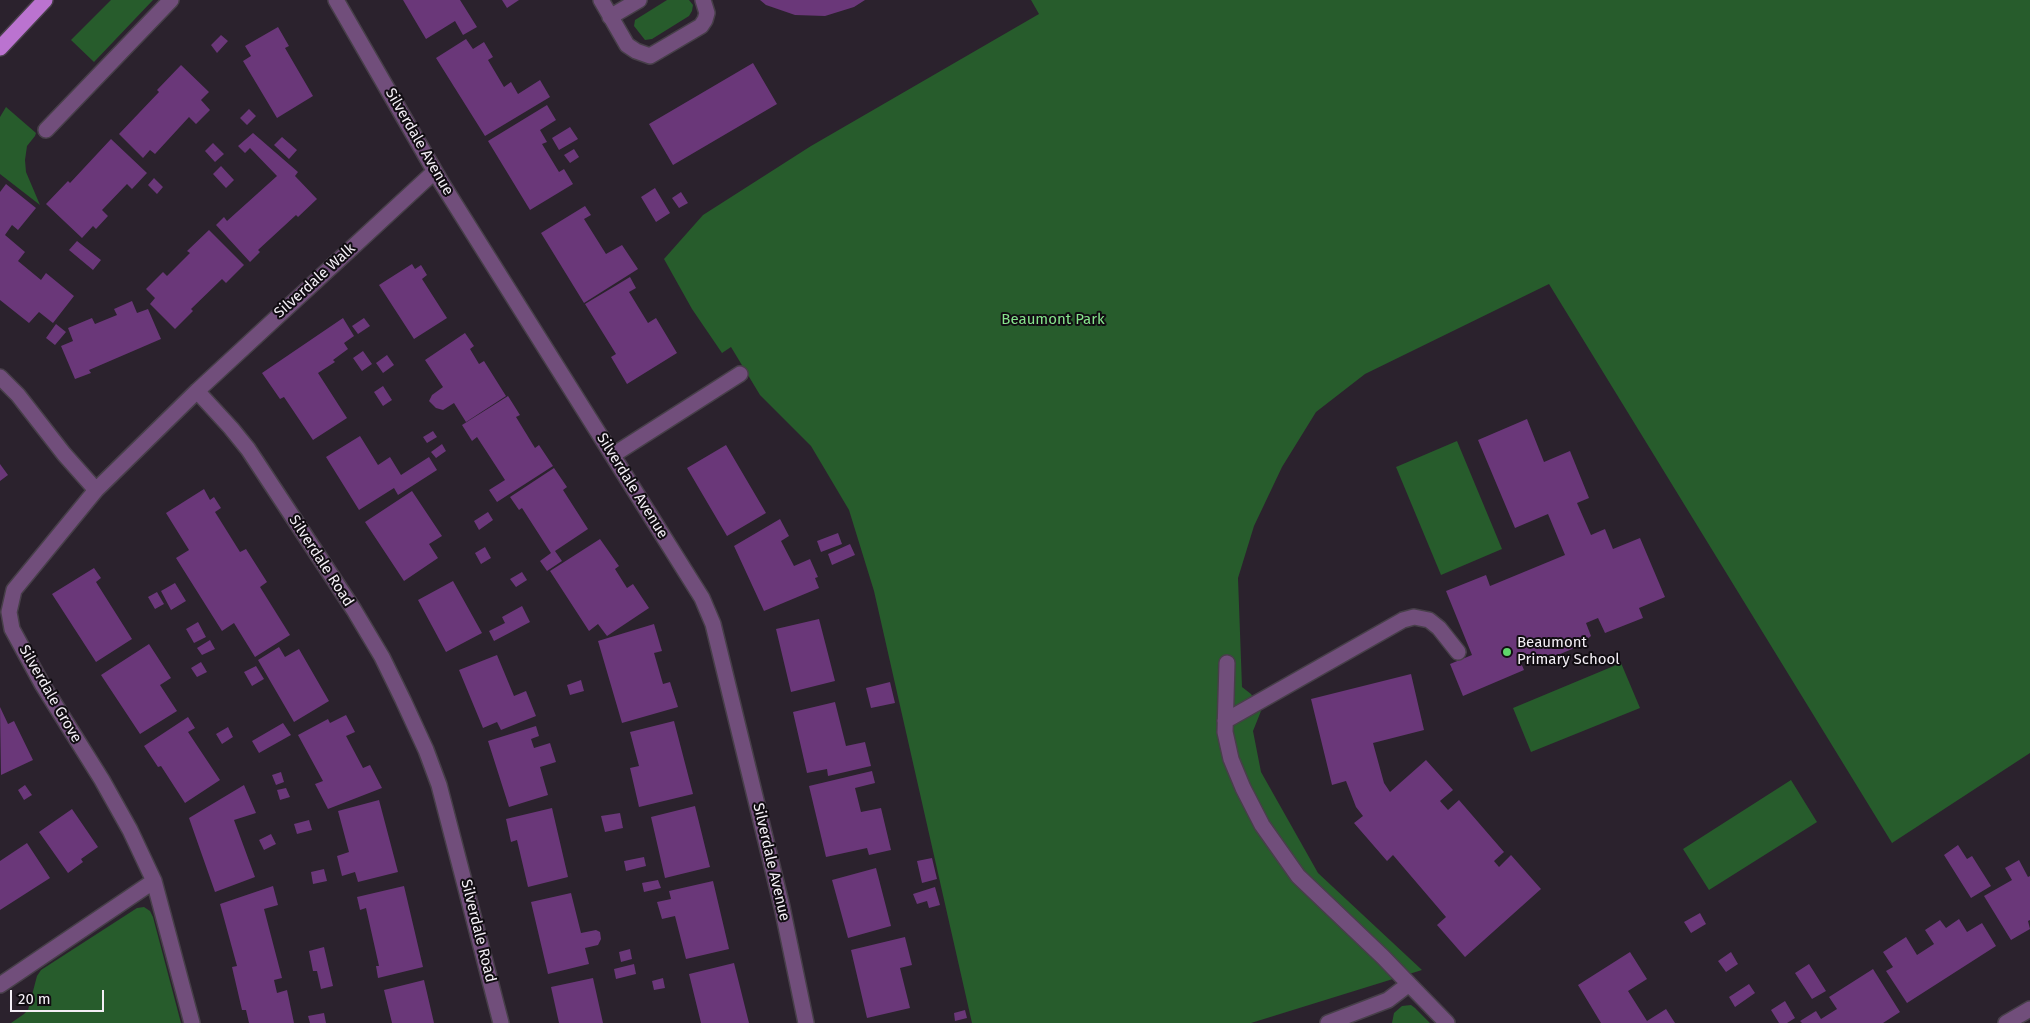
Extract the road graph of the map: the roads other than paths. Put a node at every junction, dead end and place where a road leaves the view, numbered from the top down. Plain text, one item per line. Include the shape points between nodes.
1 (45, 0) edge
2 (172, 0) edge
3 (336, 0) edge
4 (601, 0) edge
5 (639, 0) edge
6 (703, 0) edge
7 (610, 16) junction
8 (0, 48) edge
9 (46, 130) dead end
10 (434, 172) junction
11 (740, 374) dead end
12 (0, 377) edge
13 (197, 391) junction
14 (613, 455) junction
15 (96, 490) junction
16 (1458, 652) dead end
17 (1227, 663) dead end
18 (1225, 721) junction
19 (154, 881) junction
20 (1408, 984) junction
21 (0, 985) edge
22 (2030, 1009) edge
23 (1338, 1022) edge
24 (192, 1023) edge
25 (501, 1023) edge
26 (806, 1023) edge
27 (1446, 1023) edge
28 (2006, 1023) edge

1 - 8 main road
2 - 9 street
3 - 10 street, Silverdale Avenue
4 - 7 street
5 - 7 street
6 - 7 street via 707,13 700,26 650,56 627,45
10 - 13 street, Silverdale Walk
10 - 14 street, Silverdale Avenue
11 - 14 street
12 - 15 street
13 - 15 street
13 - 25 street, Silverdale Road via 248,449 354,610 404,700 439,786
14 - 26 street, Silverdale Avenue via 702,598 713,624 782,907
15 - 19 street, Silverdale Grove via 14,590 10,612 12,629 102,780
16 - 18 street via 1429,620 1408,618
17 - 18 street
18 - 20 street via 1231,759 1243,788 1275,845 1298,876
19 - 21 street
19 - 24 street, Silverdale Grove
20 - 23 street via 1388,1000
20 - 27 street
22 - 28 street

